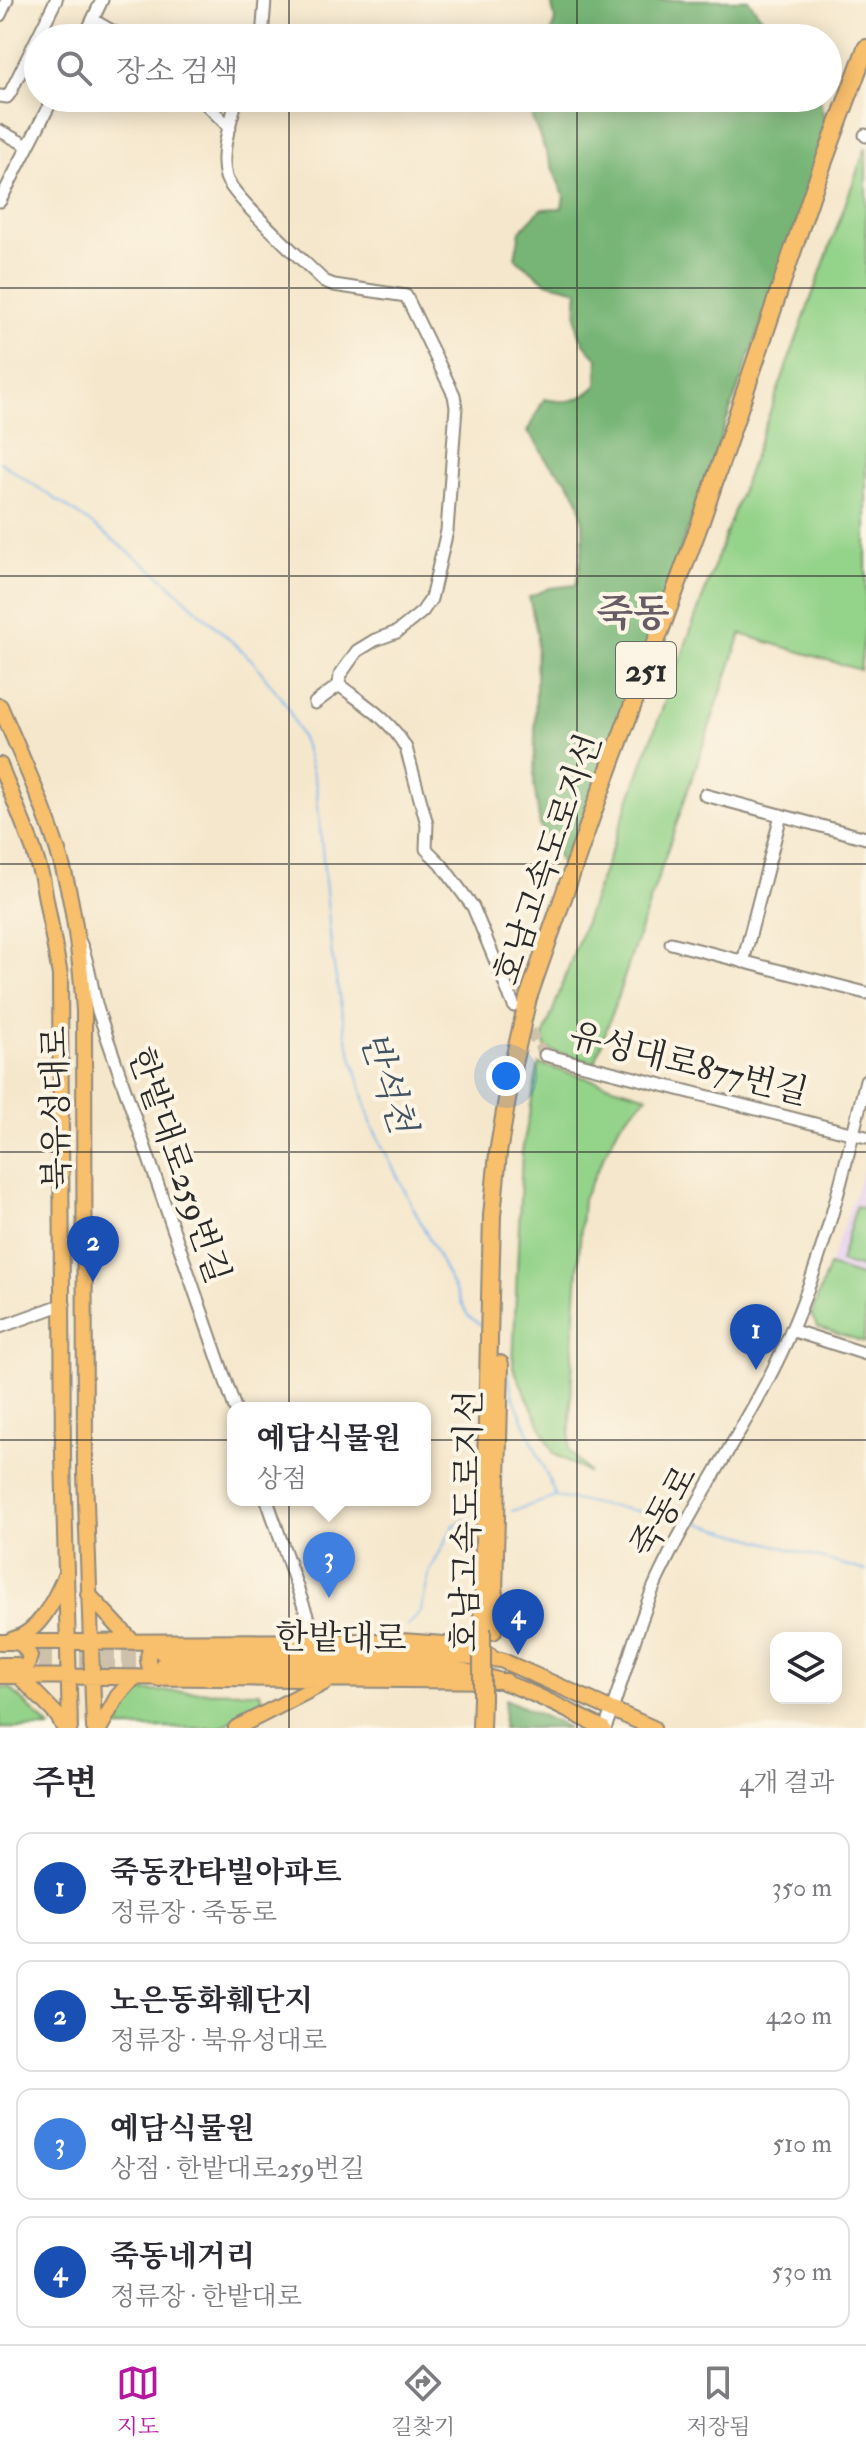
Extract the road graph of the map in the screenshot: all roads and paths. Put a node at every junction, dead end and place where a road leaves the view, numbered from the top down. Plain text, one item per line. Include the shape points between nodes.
1 (7, 0) edge
2 (56, 0) edge
3 (102, 0) edge
4 (265, 0) edge
5 (0, 15) edge
6 (93, 20) junction
7 (44, 24) edge
8 (91, 24) edge
9 (100, 24) edge
10 (263, 24) edge
11 (866, 48) edge
12 (24, 65) edge
13 (866, 80) edge
14 (0, 96) edge
15 (46, 112) edge
16 (214, 112) edge
17 (234, 112) edge
18 (230, 128) junction
19 (0, 131) edge
20 (28, 146) junction
21 (0, 201) edge
22 (339, 685) junction
23 (315, 703) dead end
24 (0, 706) edge
25 (0, 765) edge
26 (705, 795) dead end
27 (781, 815) junction
28 (866, 838) edge
29 (78, 938) junction
30 (671, 943) dead end
31 (743, 962) junction
32 (866, 993) edge
33 (514, 1006) tunnel mouth
34 (545, 1055) tunnel mouth
35 (866, 1080) edge
36 (853, 1134) junction
37 (866, 1137) edge
38 (64, 1304) junction
39 (496, 1310) junction
40 (0, 1327) edge
41 (791, 1330) junction
42 (866, 1354) edge
43 (233, 1402) edge
44 (269, 1506) edge
45 (66, 1572) junction
46 (88, 1594) junction
47 (69, 1642) junction
48 (90, 1642) junction
49 (133, 1642) junction
50 (312, 1642) junction
51 (11, 1652) edge
52 (159, 1660) junction
53 (501, 1660) junction
54 (0, 1665) edge
55 (0, 1676) edge
56 (70, 1676) junction
57 (92, 1677) junction
58 (133, 1679) junction
59 (329, 1680) junction
60 (506, 1681) junction
61 (487, 1700) junction
62 (612, 1710) junction
63 (67, 1728) edge
64 (94, 1728) edge
65 (100, 1728) edge
66 (236, 1728) edge
67 (481, 1728) edge
68 (491, 1728) edge
69 (604, 1728) edge
70 (653, 1728) edge

1 - 5 street
2 - 7 street
3 - 6 street
4 - 10 street
6 - 8 street
6 - 9 street
11 - 39 highway, 호남고속도로지선 / 251 via 528,998 498,1153 492,1216
12 - 14 street via 7,97
13 - 39 highway, 호남고속도로지선 / 251 via 538,998 507,1154
15 - 20 street
16 - 18 street
17 - 18 street
18 - 22 street via 224,164 230,187 324,281 406,296 454,395 447,531 431,599 409,624 357,651
19 - 20 street
20 - 21 street
22 - 23 street
22 - 33 street via 394,728 406,748 427,824 426,849 470,902
24 - 29 main road, 북유성대로 via 67,881
25 - 38 main road, 북유성대로 via 42,878 60,975
26 - 27 street
27 - 28 street
27 - 31 street
29 - 43 street, 한밭대로259번길 via 111,1050
29 - 46 main road, 북유성대로 via 84,1011
30 - 31 street
31 - 32 street
34 - 36 street, 유성대로877번길
35 - 36 street, 죽동로
36 - 37 street, 유성대로877번길
36 - 41 street, 죽동로 via 824,1242
38 - 40 street
38 - 45 main road, 북유성대로
39 - 61 highway, 호남고속도로지선 / 251
41 - 42 street
41 - 62 street, 죽동로 via 658,1578
44 - 50 street
45 - 47 main road, 북유성대로
45 - 51 main road via 52,1605
46 - 48 main road, 북유성대로
46 - 49 main road
47 - 48 main road
47 - 51 main road
47 - 56 main road, 북유성대로
48 - 49 main road
48 - 57 main road, 북유성대로
49 - 52 main road
50 - 52 main road
50 - 53 main road via 450,1643 472,1646
51 - 54 main road
51 - 55 main road
51 - 56 main road
51 - 63 main road
52 - 53 main road, 한밭대로 via 441,1654
52 - 58 main road
52 - 59 main road
52 - 60 main road, 한밭대로 via 446,1668
53 - 62 main road, 한밭대로
56 - 57 main road
56 - 63 main road, 북유성대로
57 - 58 main road
57 - 64 main road, 북유성대로
58 - 65 main road
59 - 60 main road
59 - 66 main road
60 - 69 main road, 한밭대로
61 - 67 highway, 호남고속도로지선 / 251
61 - 68 highway, 호남고속도로지선 / 251
62 - 69 street, 죽동로
62 - 70 main road, 한밭대로

